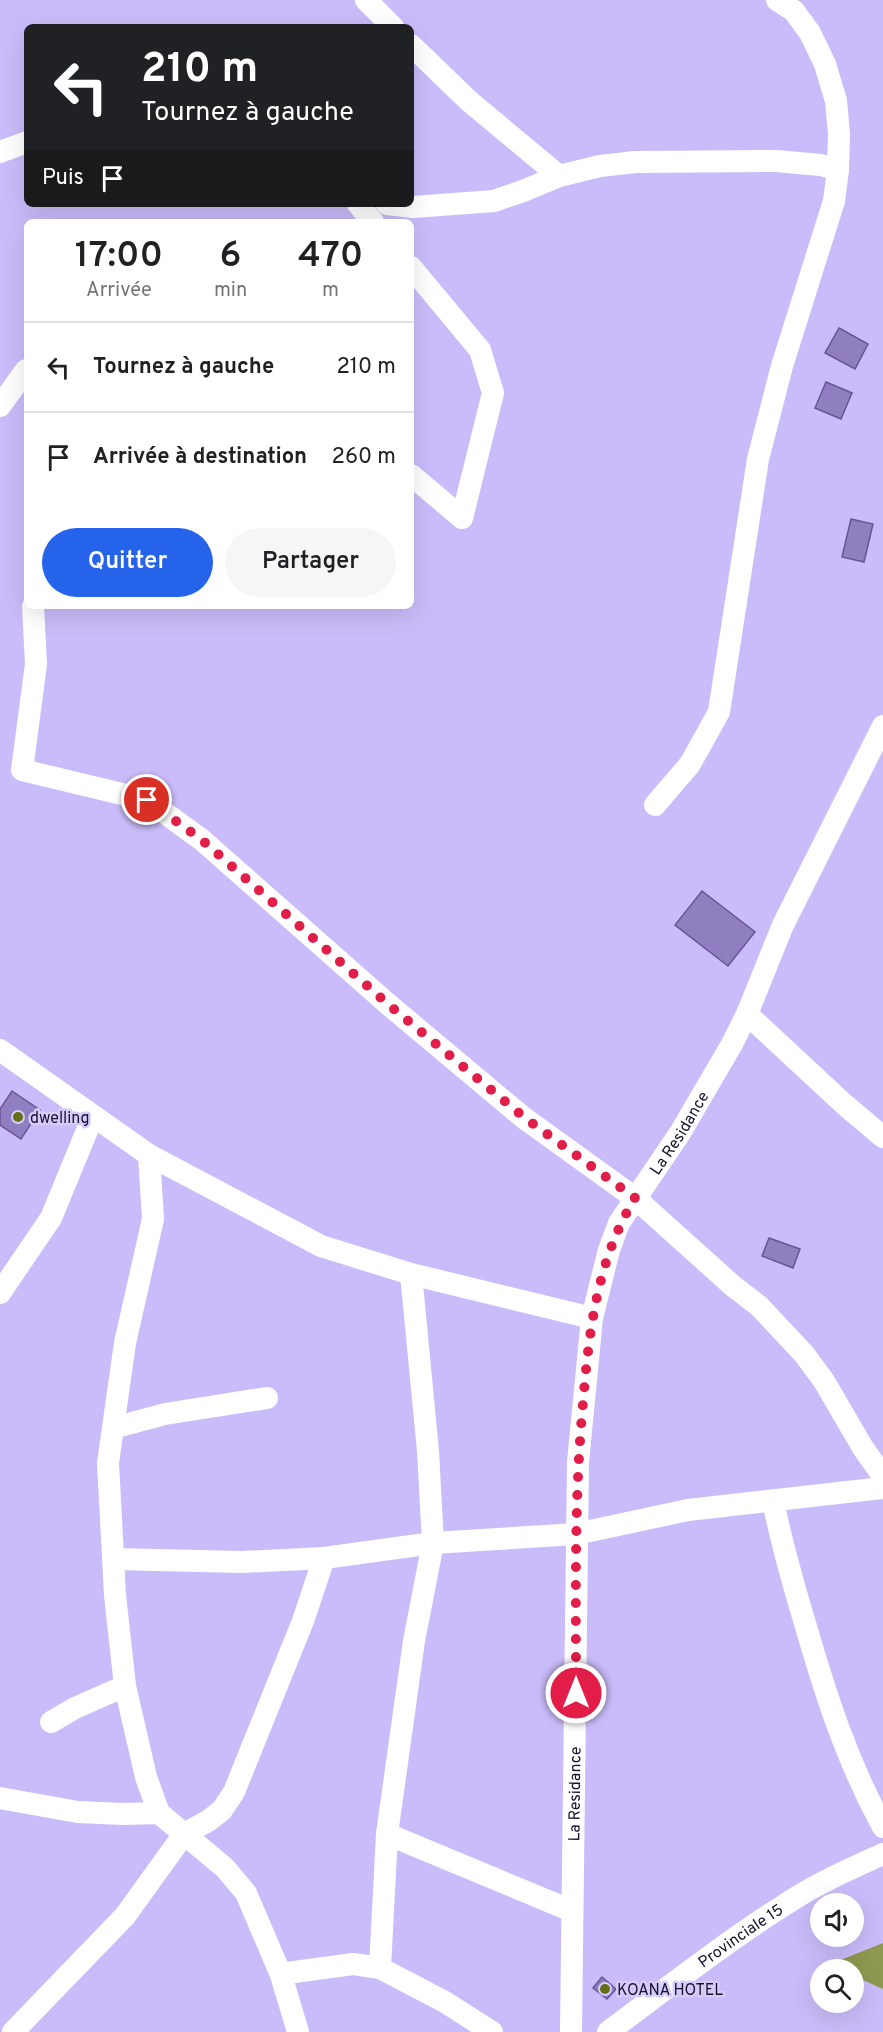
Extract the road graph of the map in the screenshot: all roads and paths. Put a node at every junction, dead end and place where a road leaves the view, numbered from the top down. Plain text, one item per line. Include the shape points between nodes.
1 (366, 0) edge
2 (777, 0) edge
3 (390, 24) edge
4 (414, 48) edge
5 (24, 142) edge
6 (0, 152) edge
7 (838, 170) junction
8 (559, 176) junction
9 (360, 207) edge
10 (414, 207) edge
11 (370, 219) edge
12 (414, 271) edge
13 (24, 371) edge
14 (24, 373) edge
15 (0, 382) edge
16 (0, 406) edge
17 (414, 478) edge
18 (33, 609) edge
19 (883, 726) edge
20 (655, 805) dead end
21 (747, 1014) junction
22 (0, 1050) edge
23 (93, 1116) junction
24 (883, 1137) edge
25 (149, 1155) junction
26 (635, 1198) junction
27 (411, 1274) junction
28 (0, 1293) edge
29 (592, 1318) junction
30 (267, 1398) dead end
31 (113, 1428) junction
32 (883, 1476) edge
33 (883, 1488) edge
34 (773, 1501) junction
35 (576, 1534) junction
36 (433, 1543) junction
37 (324, 1558) junction
38 (113, 1559) junction
39 (125, 1686) junction
40 (51, 1722) dead end
41 (0, 1798) edge
42 (159, 1812) junction
43 (883, 1827) edge
44 (184, 1834) junction
45 (387, 1834) junction
46 (883, 1854) edge
47 (572, 1911) junction
48 (380, 1968) junction
49 (281, 1976) junction
50 (13, 2032) edge
51 (298, 2032) edge
52 (492, 2032) edge
53 (571, 2032) edge
54 (608, 2032) edge

1 - 3 street
2 - 7 street via 794,11 825,63 836,101
4 - 8 street via 469,101
5 - 6 street
7 - 8 street via 776,161 635,162
7 - 20 street via 834,201 782,366 758,459 719,712 690,764
8 - 10 street via 494,201
9 - 11 street
12 - 17 street via 480,350 493,393 462,518
13 - 15 street
14 - 16 street
18 - 26 street via 36,664 22,770 147,800 202,840 389,1005 525,1118
19 - 21 street, La Residance via 783,925
21 - 24 street
21 - 26 street, La Residance via 680,1132
22 - 23 street
23 - 25 street
23 - 28 street via 51,1218
25 - 27 street via 321,1246
25 - 31 street via 153,1219 125,1343
26 - 29 street, La Residance via 609,1250
26 - 32 street via 759,1306 804,1354
27 - 29 street
27 - 36 street
29 - 35 street, La Residance via 578,1462
30 - 31 street via 165,1414
31 - 38 street via 108,1463
33 - 34 street
34 - 35 street via 688,1510
34 - 43 street via 782,1545 831,1711
35 - 36 street
35 - 47 street, La Residance
36 - 37 street
36 - 45 street via 414,1641
37 - 38 street via 242,1562
37 - 44 street via 234,1792 222,1810
38 - 39 street
39 - 40 street
39 - 42 street via 146,1777
41 - 42 street via 78,1812
42 - 44 street
44 - 49 street via 225,1868 246,1893
44 - 50 street via 125,1916
45 - 47 street
45 - 48 street
46 - 54 street, Provinciale 15 via 787,1903
47 - 53 street, La Residance
48 - 49 street via 353,1964
48 - 52 street
49 - 51 street

